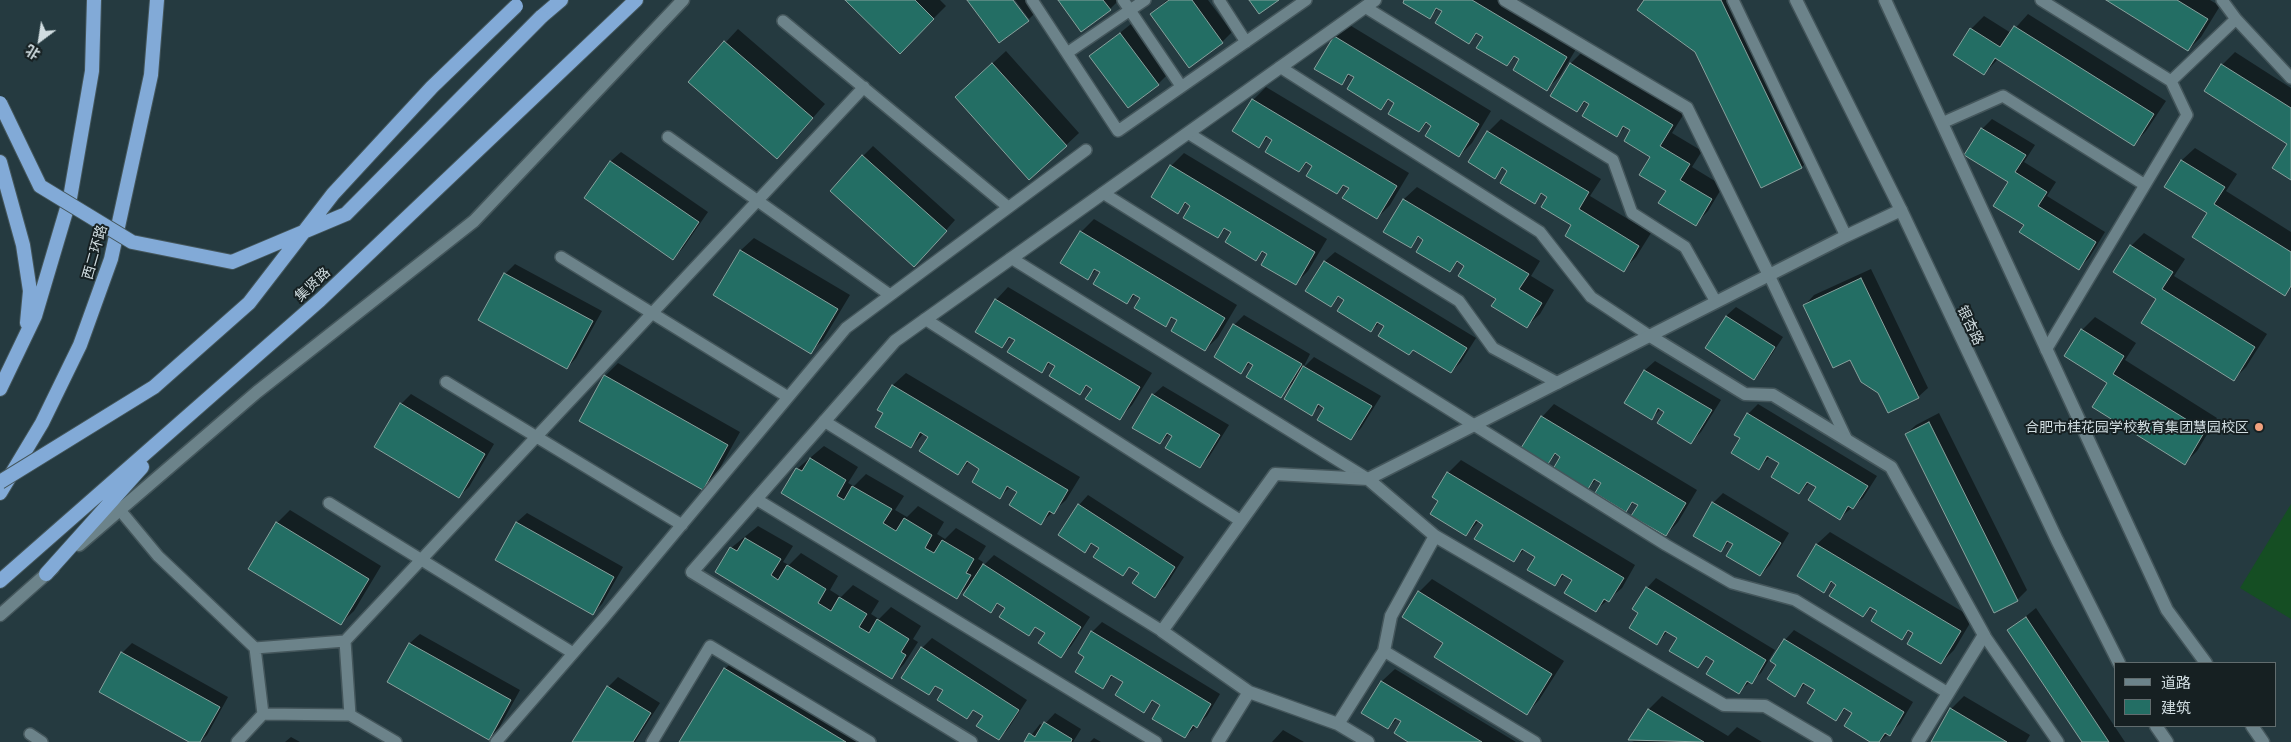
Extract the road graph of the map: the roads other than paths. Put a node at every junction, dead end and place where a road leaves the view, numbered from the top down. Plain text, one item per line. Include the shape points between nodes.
1 (94, 0) edge
2 (157, 0) edge
3 (561, 0) edge
4 (636, 0) edge
5 (683, 0) edge
6 (1032, 0) edge
7 (1123, 0) edge
8 (1145, 0) edge
9 (1219, 0) edge
10 (1306, 0) edge
11 (1505, 0) edge
12 (1733, 0) edge
13 (1796, 0) edge
14 (1885, 0) edge
15 (2041, 0) edge
16 (2222, 0) edge
17 (520, 3) edge
18 (1370, 3) edge
19 (1130, 10) junction
20 (2236, 19) junction
21 (783, 21) dead end
22 (1246, 42) junction
23 (1067, 54) junction
24 (1280, 67) junction
25 (2291, 78) edge
26 (2171, 81) junction
27 (1181, 86) junction
28 (864, 88) junction
29 (0, 103) edge
30 (1942, 123) junction
31 (1188, 133) junction
32 (668, 137) dead end
33 (1086, 150) dead end
34 (0, 162) edge
35 (2145, 185) junction
36 (1103, 193) junction
37 (758, 201) junction
38 (1008, 208) junction
39 (1900, 210) junction
40 (1846, 236) junction
41 (561, 257) dead end
42 (1012, 258) junction
43 (1770, 275) junction
44 (890, 296) junction
45 (1716, 302) junction
46 (652, 313) junction
47 (925, 319) junction
48 (25, 336) junction
49 (1650, 336) junction
50 (2046, 350) junction
51 (446, 382) dead end
52 (1558, 383) junction
53 (0, 389) edge
54 (788, 397) junction
55 (186, 418) junction
56 (824, 422) junction
57 (1474, 425) junction
58 (536, 437) junction
59 (1847, 440) junction
60 (1368, 479) junction
61 (0, 482) edge
62 (0, 493) edge
63 (756, 499) junction
64 (329, 503) dead end
65 (119, 509) junction
66 (1241, 521) junction
67 (682, 525) junction
68 (1435, 536) junction
69 (422, 559) junction
70 (46, 574) junction
71 (0, 581) edge
72 (0, 615) edge
73 (1162, 631) junction
74 (1984, 635) junction
75 (346, 641) junction
76 (255, 648) junction
77 (1384, 650) junction
78 (573, 653) junction
79 (2118, 662) edge
80 (2205, 662) edge
81 (1249, 692) junction
82 (1948, 693) junction
83 (263, 714) junction
84 (350, 715) junction
85 (1338, 724) junction
86 (2157, 727) edge
87 (2253, 727) edge
88 (30, 734) dead end
89 (42, 742) edge
90 (237, 742) edge
91 (396, 742) edge
92 (496, 742) edge
93 (652, 742) edge
94 (870, 742) edge
95 (971, 742) edge
96 (1156, 742) edge
97 (1218, 742) edge
98 (1368, 742) edge
99 (1535, 742) edge
100 (1826, 742) edge
101 (1918, 742) edge
102 (2058, 742) edge
103 (2166, 742) edge
104 (2264, 742) edge

1 - 48 highway via 92,71 70,198 35,316
2 - 62 highway, 西二环路 via 151,75 111,259 80,345 42,423
3 - 29 highway, bridge via 346,214 232,262 132,242 40,186
4 - 55 highway, 集贤路 via 320,300
5 - 65 street via 474,221 257,392
6 - 23 lane
7 - 19 lane
8 - 19 lane
9 - 22 lane
10 - 22 lane
11 - 43 street via 1687,108
12 - 40 lane
13 - 39 street, 银杏路
14 - 30 street
15 - 26 lane
16 - 20 lane
17 - 61 highway, bridge via 432,88 333,194 249,303 154,387
18 - 24 street
18 - 45 lane via 1613,160 1632,213 1685,247
19 - 23 lane
19 - 27 lane
20 - 25 lane
20 - 26 lane
21 - 28 lane
22 - 27 lane
23 - 27 lane via 1118,131
24 - 31 street
24 - 49 lane via 1540,232 1591,297
26 - 35 lane via 2187,115
28 - 37 lane
28 - 38 lane
30 - 35 lane via 2003,96
30 - 50 street
31 - 36 street
31 - 52 lane via 1459,301 1493,348
32 - 37 lane
33 - 38 lane
34 - 48 highway via 23,245 30,291
35 - 50 lane
36 - 42 street
36 - 57 lane
37 - 44 lane
37 - 46 lane
38 - 44 lane
39 - 40 street
39 - 79 street, 银杏路
40 - 43 street
41 - 46 lane
42 - 47 street
42 - 60 lane
43 - 45 street
43 - 59 lane
44 - 54 lane via 846,328
45 - 49 street
46 - 54 lane
46 - 58 lane
47 - 56 street via 895,340
47 - 66 lane
48 - 53 highway
49 - 52 street
49 - 59 street via 1745,394 1773,395
50 - 80 street via 2167,610
51 - 58 lane
52 - 57 street
54 - 67 lane
55 - 70 highway
55 - 71 highway, 集贤路
56 - 63 street
56 - 73 lane
57 - 60 street
57 - 82 lane via 1732,583 1795,600
58 - 67 lane
58 - 69 lane
59 - 74 street via 1891,467
60 - 66 street via 1275,474
60 - 68 street
63 - 95 street via 692,572
63 - 96 lane
64 - 69 lane
65 - 70 street
65 - 76 lane via 158,556
66 - 73 street
67 - 78 lane
68 - 77 street via 1391,616
68 - 100 street via 1724,705 1765,706
69 - 75 lane
69 - 78 lane
70 - 72 street
73 - 81 street
74 - 82 street
74 - 102 lane
75 - 76 lane
75 - 84 lane
76 - 83 lane
77 - 85 street
77 - 99 lane
78 - 92 lane
81 - 85 street
81 - 97 street
82 - 101 street
83 - 84 lane
83 - 90 lane
84 - 91 lane
85 - 98 street
86 - 103 street
87 - 104 street
88 - 89 lane
93 - 94 lane via 710,646

